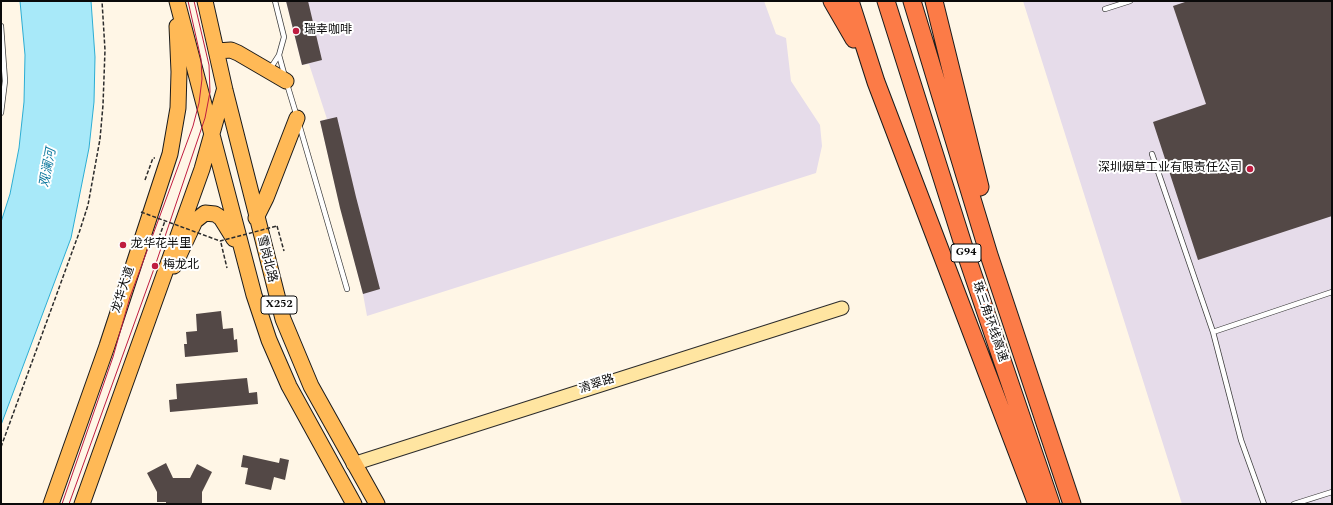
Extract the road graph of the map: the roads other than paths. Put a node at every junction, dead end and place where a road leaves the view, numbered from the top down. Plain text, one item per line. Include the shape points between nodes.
1 (175, 1) edge
2 (205, 1) edge
3 (275, 1) edge
4 (832, 1) edge
5 (850, 1) edge
6 (886, 1) edge
7 (912, 1) edge
8 (934, 1) edge
9 (1130, 1) edge
10 (1105, 9) dead end
11 (1, 26) edge
12 (217, 51) junction
13 (279, 55) junction
14 (268, 71) junction
15 (286, 81) junction
16 (876, 82) junction
17 (224, 90) junction
18 (1, 113) edge
19 (297, 118) junction
20 (212, 135) junction
21 (1152, 154) dead end
22 (243, 166) junction
23 (222, 171) junction
24 (256, 218) junction
25 (243, 254) junction
26 (163, 276) junction
27 (347, 289) dead end
28 (1332, 292) edge
29 (842, 308) dead end
30 (1213, 332) junction
31 (1024, 358) junction
32 (353, 464) junction
33 (1332, 492) edge
34 (52, 504) edge
35 (82, 504) edge
36 (354, 504) edge
37 (377, 504) edge
38 (1037, 504) edge
39 (1051, 504) edge
40 (1072, 504) edge
41 (1264, 504) edge
42 (1294, 504) edge

1 - 20 main road, 龙华大道 / X252
1 - 34 main road, 龙华大道 via 179,72 178,108 170,154
2 - 12 main road, X252
3 - 13 lane via 284,37
4 - 16 highway
5 - 16 highway
6 - 39 highway, 珠三角环线高速 / G94 via 968,260
7 - 31 highway, 珠三角环线高速 / G94 via 989,255
8 - 31 highway
9 - 10 lane
11 - 18 lane via 4,81
12 - 14 main road via 238,52
12 - 17 main road, X252
13 - 14 lane
13 - 15 lane
14 - 15 main road
15 - 19 lane
16 - 38 highway
17 - 20 main road
17 - 22 main road, 雪岗北路 / X252
19 - 24 main road
19 - 27 lane
20 - 23 main road, 雪岗北路 / X252
20 - 26 main road
21 - 30 lane
22 - 23 main road
22 - 24 main road, 雪岗北路 / X252
23 - 25 main road, 雪岗北路 / X252
24 - 32 main road, 雪岗北路 / X252 via 283,319 311,386
25 - 26 main road via 221,218 205,212 194,221 175,265
25 - 36 main road, 雪岗北路 / X252 via 269,340 289,386
26 - 35 main road
28 - 30 lane
29 - 32 street, 清翠路
30 - 41 lane via 1241,440
31 - 40 highway, 珠三角环线高速 / G94
32 - 37 main road, 雪岗北路 / X252
33 - 42 lane

